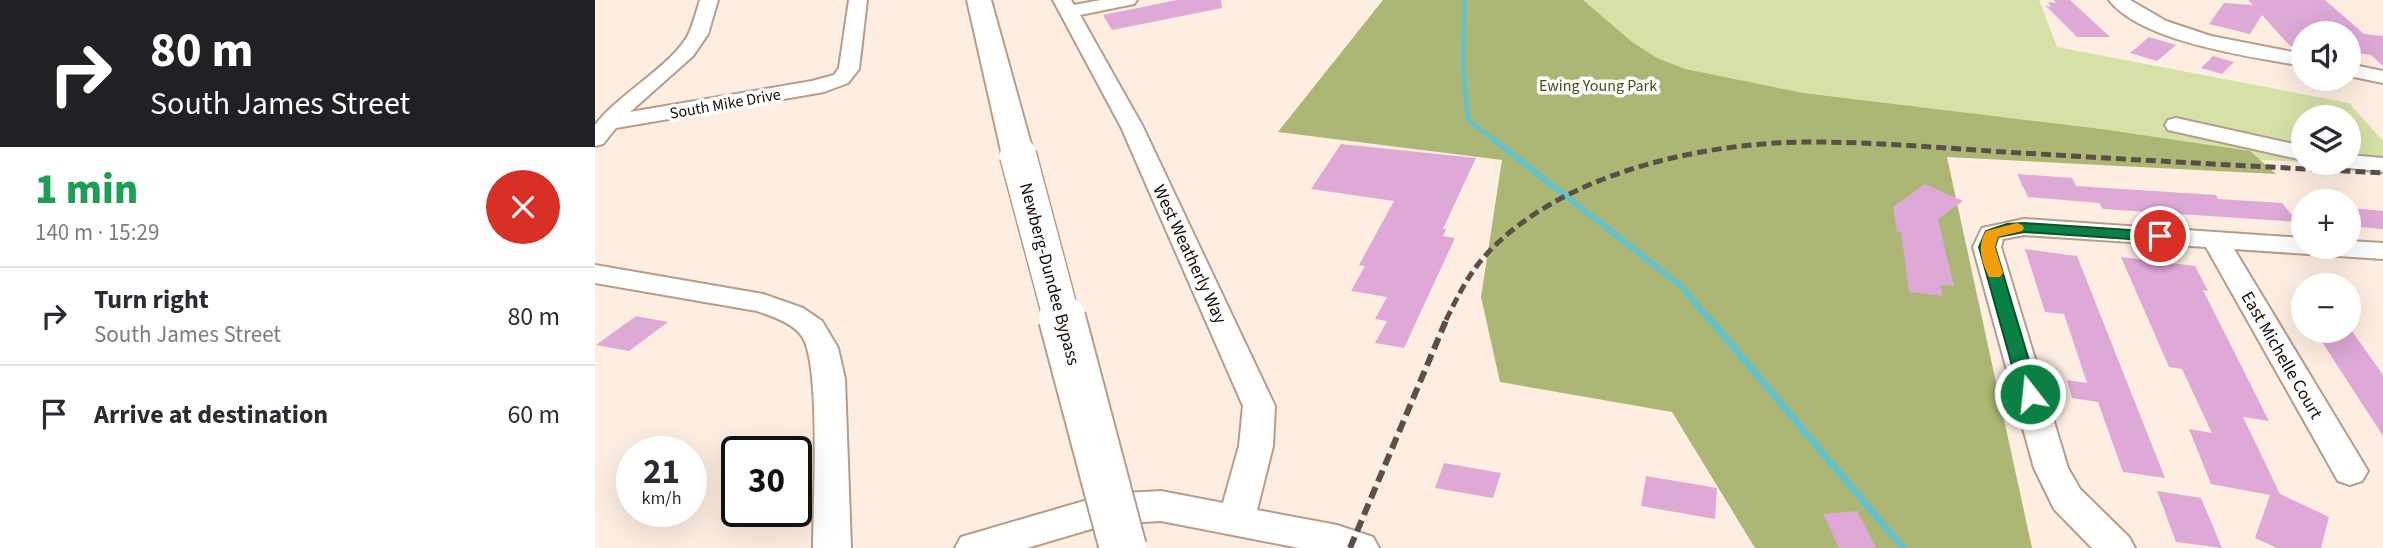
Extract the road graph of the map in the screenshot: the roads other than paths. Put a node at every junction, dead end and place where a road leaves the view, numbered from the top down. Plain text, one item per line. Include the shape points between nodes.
1 (709, 0) edge
2 (858, 0) edge
3 (979, 0) edge
4 (1128, 0) edge
5 (2118, 0) edge
6 (1065, 6) edge
7 (2291, 58) edge
8 (2361, 72) edge
9 (2383, 77) edge
10 (2176, 125) dead end
11 (602, 131) edge
12 (2291, 150) edge
13 (2361, 163) edge
14 (2383, 165) edge
15 (2215, 240) junction
16 (2291, 245) edge
17 (2361, 250) edge
18 (2383, 251) edge
19 (595, 274) edge
20 (2350, 471) dead end
21 (1236, 521) junction
22 (832, 548) edge
23 (974, 548) edge
24 (1123, 548) edge
25 (1360, 548) edge
26 (2116, 548) edge

1 - 11 street via 698,34 686,52
2 - 11 street, South Mike Drive via 849,69 841,79
3 - 24 highway, Newberg-Dundee Bypass, bridge
4 - 6 street
5 - 7 street via 2142,16 2186,34
6 - 21 street, West Weatherly Way via 1132,127 1259,406 1256,446
8 - 9 street
10 - 12 street
13 - 14 street
15 - 16 street
15 - 20 street, East Michelle Court
15 - 26 street via 2024,228 1991,234 1987,247 2051,468 2067,499
17 - 18 street
19 - 22 street via 763,303 789,312 815,329 829,379
21 - 23 street via 1161,506 1108,509
21 - 25 street

